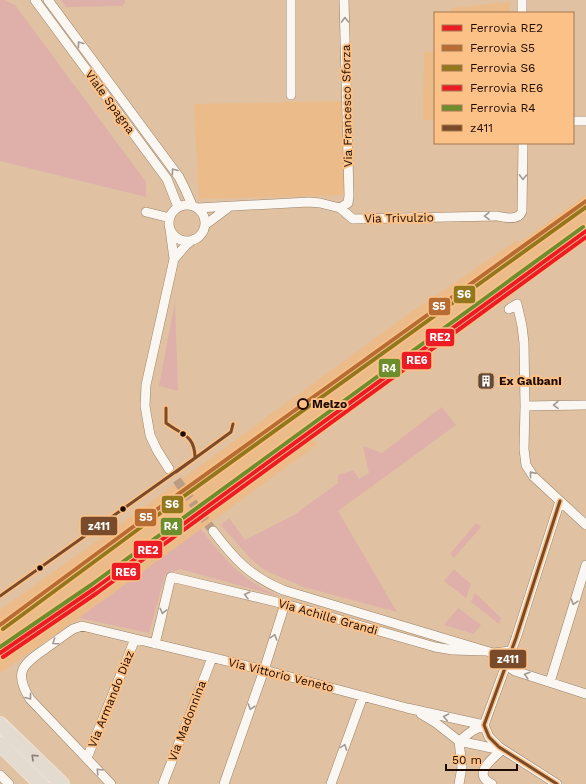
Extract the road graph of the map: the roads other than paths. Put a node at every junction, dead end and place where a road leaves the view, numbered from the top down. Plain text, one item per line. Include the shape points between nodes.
1 (35, 0) edge
2 (48, 0) edge
3 (291, 0) edge
4 (344, 0) edge
5 (522, 0) edge
6 (522, 12) edge
7 (291, 95) dead end
8 (574, 121) edge
9 (586, 121) edge
10 (523, 144) edge
11 (178, 207) junction
12 (194, 207) junction
13 (228, 207) junction
14 (340, 208) junction
15 (146, 212) dead end
16 (170, 218) junction
17 (205, 225) junction
18 (170, 229) junction
19 (194, 239) junction
20 (174, 259) junction
21 (509, 309) dead end
22 (586, 405) edge
23 (525, 406) junction
24 (169, 469) tunnel mouth
25 (560, 501) junction
26 (586, 514) edge
27 (576, 515) junction
28 (586, 525) edge
29 (213, 531) tunnel mouth
30 (586, 565) edge
31 (285, 604) junction
32 (135, 639) junction
33 (154, 644) junction
34 (511, 651) junction
35 (490, 652) junction
36 (212, 658) junction
37 (506, 665) junction
38 (264, 670) junction
39 (550, 682) junction
40 (586, 694) edge
41 (363, 696) junction
42 (407, 708) junction
43 (0, 724) edge
44 (484, 725) junction
45 (459, 740) junction
46 (0, 744) edge
47 (502, 750) junction
48 (87, 758) junction
49 (0, 775) edge
50 (9, 784) edge
51 (41, 784) edge
52 (62, 784) edge
53 (111, 784) edge
54 (163, 784) edge
55 (224, 784) edge
56 (331, 784) edge
57 (459, 784) edge
58 (492, 784) edge
59 (557, 784) edge

1 - 11 street, Viale Spagna via 167,179
12 -> 2 street, Viale Spagna via 179,176
3 - 7 street
14 -> 4 street, Via Francesco Sforza via 348,203 349,196
5 - 6 street
8 - 9 street
10 -> 14 street, Via Trivulzio via 522,211 517,218 497,216 354,219
11 - 12 street
11 - 16 street
12 - 13 street, Via Trivulzio
12 - 17 street via 202,212
13 - 14 street, Via Trivulzio via 309,202
13 - 17 street
15 - 16 street
16 - 18 street
17 - 19 street via 199,236
18 - 19 street via 180,239
18 - 20 street
19 - 20 street
20 - 24 street via 145,399 149,432
21 - 23 street via 517,304 522,326
22 -> 23 street
25 -> 23 street via 527,467 524,449
25 - 27 street
25 - 34 street
26 - 27 street
27 - 28 street
29 - 35 street via 246,569 274,586
30 -> 39 street
31 -> 33 street, Via Achille Grandi via 171,577
31 - 35 street, Via Achille Grandi via 435,648
38 -> 31 street
32 - 33 street, Via Vittorio Veneto
32 - 48 street, Via Armando Diaz
32 -> 48 street, Via Vittorio Veneto via 85,626 73,629 27,662 23,668 22,684 26,693
33 - 36 street, Via Vittorio Veneto
34 - 35 street, Via Achille Grandi
34 - 37 street
35 - 37 street
36 - 38 street, Via Vittorio Veneto
36 - 54 street, Via Madonnina
39 -> 37 street
37 - 44 street
38 - 41 street, Via Vittorio Veneto
38 -> 55 street
39 - 40 street
41 - 42 street, Via Vittorio Veneto
56 -> 41 street
44 -> 42 street, Via Vittorio Veneto
42 - 45 street, Via Vittorio Veneto via 436,723
52 -> 43 main road
44 - 45 street
44 - 47 street via 492,740
45 - 47 street, Via Vittorio Veneto
45 - 57 street via 462,767
46 - 51 main road
47 - 58 street via 484,769 485,778
47 - 59 street
53 -> 48 street
49 - 50 street

